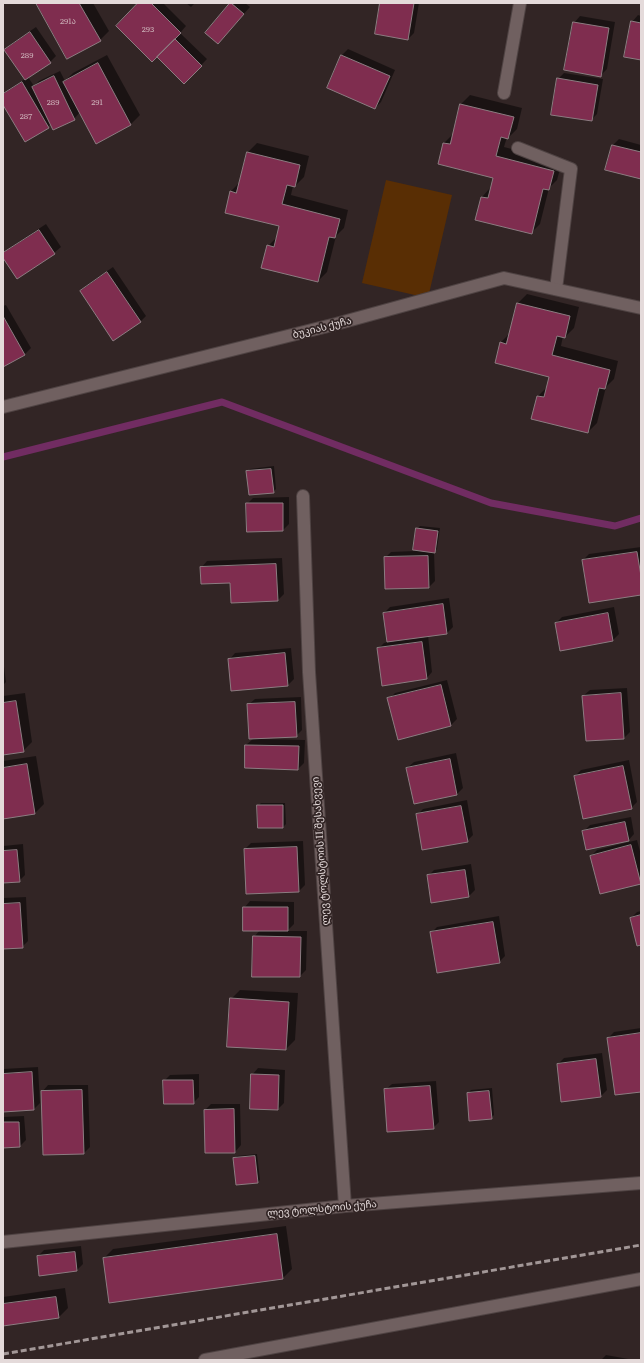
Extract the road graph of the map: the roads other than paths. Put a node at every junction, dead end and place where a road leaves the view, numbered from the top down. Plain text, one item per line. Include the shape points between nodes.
1 (520, 3) edge
2 (504, 93) dead end
3 (518, 148) dead end
4 (556, 289) junction
5 (641, 308) edge
6 (3, 407) edge
7 (303, 496) dead end
8 (641, 1183) edge
9 (345, 1206) junction
10 (3, 1242) edge
11 (641, 1279) edge
12 (205, 1360) edge

1 - 2 street
3 - 4 street via 571,169
4 - 5 street, ბუკიას ქუჩა
4 - 6 street, ბუკიას ქუჩა via 504,278 336,324
7 - 9 street, ლევ ტოლსტოის II შესახვევი via 309,672
8 - 9 street, ლევ ტოლსტოის ქუჩა
9 - 10 street, ლევ ტოლსტოის ქუჩა
11 - 12 street

